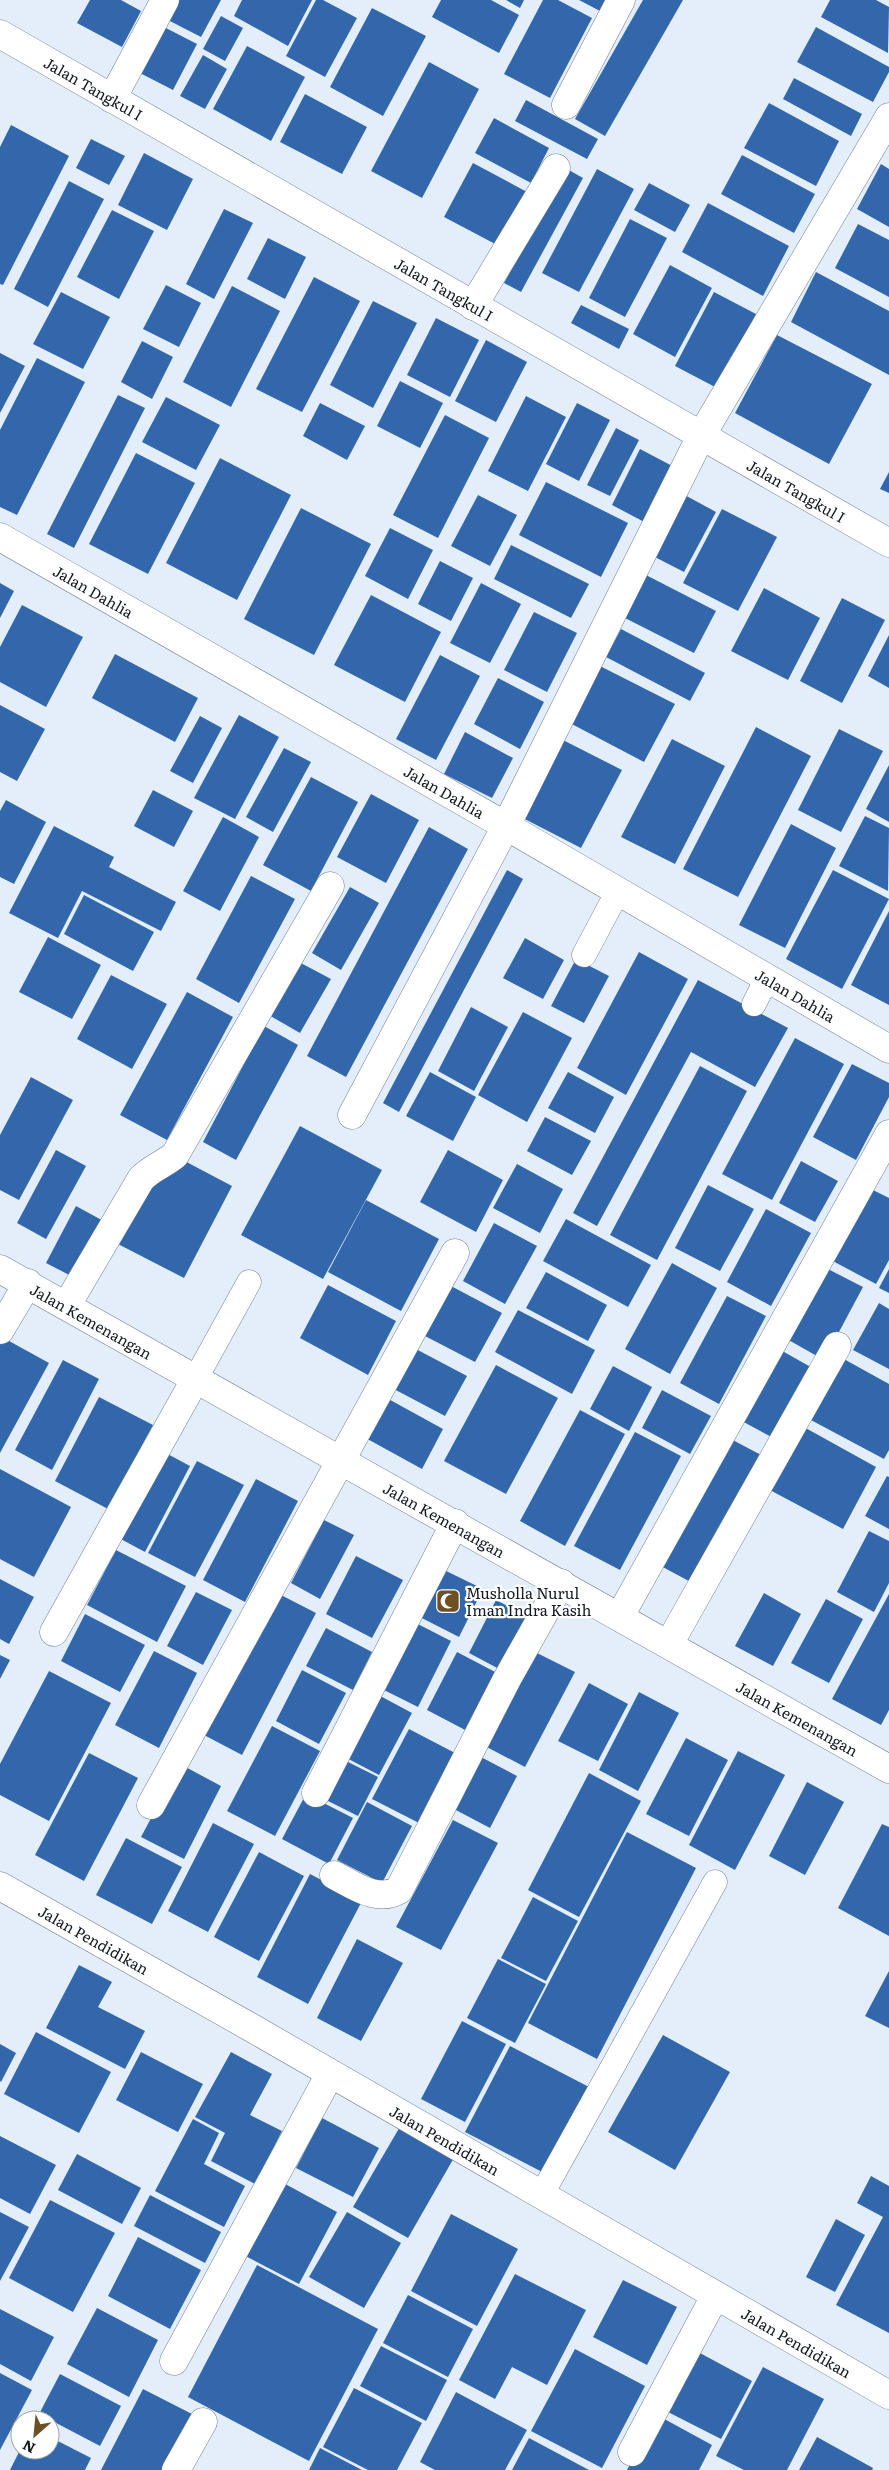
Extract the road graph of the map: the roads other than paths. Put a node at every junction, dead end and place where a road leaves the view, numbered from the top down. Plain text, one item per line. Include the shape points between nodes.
1 (164, 0) edge
2 (622, 0) edge
3 (0, 34) edge
4 (112, 98) junction
5 (566, 105) dead end
6 (889, 117) edge
7 (556, 168) dead end
8 (473, 306) junction
9 (701, 436) junction
10 (0, 537) edge
11 (889, 543) edge
12 (506, 826) junction
13 (330, 886) dead end
14 (618, 891) junction
15 (584, 955) dead end
16 (767, 978) junction
17 (754, 1004) dead end
18 (889, 1048) edge
19 (352, 1115) dead end
20 (889, 1134) edge
21 (455, 1253) dead end
22 (0, 1269) edge
23 (248, 1282) dead end
24 (28, 1283) junction
25 (66, 1305) junction
26 (0, 1330) edge
27 (837, 1346) dead end
28 (196, 1378) junction
29 (340, 1459) junction
30 (455, 1523) junction
31 (562, 1583) junction
32 (620, 1616) junction
33 (54, 1632) dead end
34 (669, 1644) junction
35 (889, 1768) edge
36 (316, 1793) dead end
37 (151, 1805) dead end
38 (334, 1874) dead end
39 (715, 1882) dead end
40 (0, 1886) edge
41 (330, 2074) junction
42 (542, 2194) junction
43 (716, 2296) junction
44 (174, 2361) dead end
45 (889, 2395) edge
46 (203, 2422) dead end
47 (632, 2452) dead end
48 (176, 2470) edge

1 - 4 street
2 - 5 street
3 - 4 street, Jalan Tangkul I
4 - 8 street, Jalan Tangkul I
6 - 9 street
7 - 8 street
8 - 9 street, Jalan Tangkul I
9 - 11 street, Jalan Tangkul I
9 - 12 street
10 - 12 street, Jalan Dahlia
12 - 14 street, Jalan Dahlia
12 - 19 street
13 - 25 street via 175,1155 141,1178
14 - 15 lane
14 - 16 street, Jalan Dahlia
16 - 17 lane
16 - 18 street, Jalan Dahlia
20 - 32 street
21 - 29 street
22 - 24 street, Jalan Kemenangan
23 - 28 lane
24 - 25 street, Jalan Kemenangan
24 - 26 street
25 - 28 street, Jalan Kemenangan
27 - 34 street
28 - 29 street, Jalan Kemenangan
28 - 33 street
29 - 30 street, Jalan Kemenangan
29 - 37 street
30 - 31 street, Jalan Kemenangan
30 - 36 street
31 - 32 street, Jalan Kemenangan
31 - 38 street via 507,1679 399,1890 378,1895
32 - 34 street, Jalan Kemenangan
34 - 35 street, Jalan Kemenangan
39 - 42 lane
40 - 41 street, Jalan Pendidikan
41 - 42 street, Jalan Pendidikan
41 - 44 street
42 - 43 street, Jalan Pendidikan
43 - 45 street, Jalan Pendidikan
43 - 47 street
46 - 48 street

